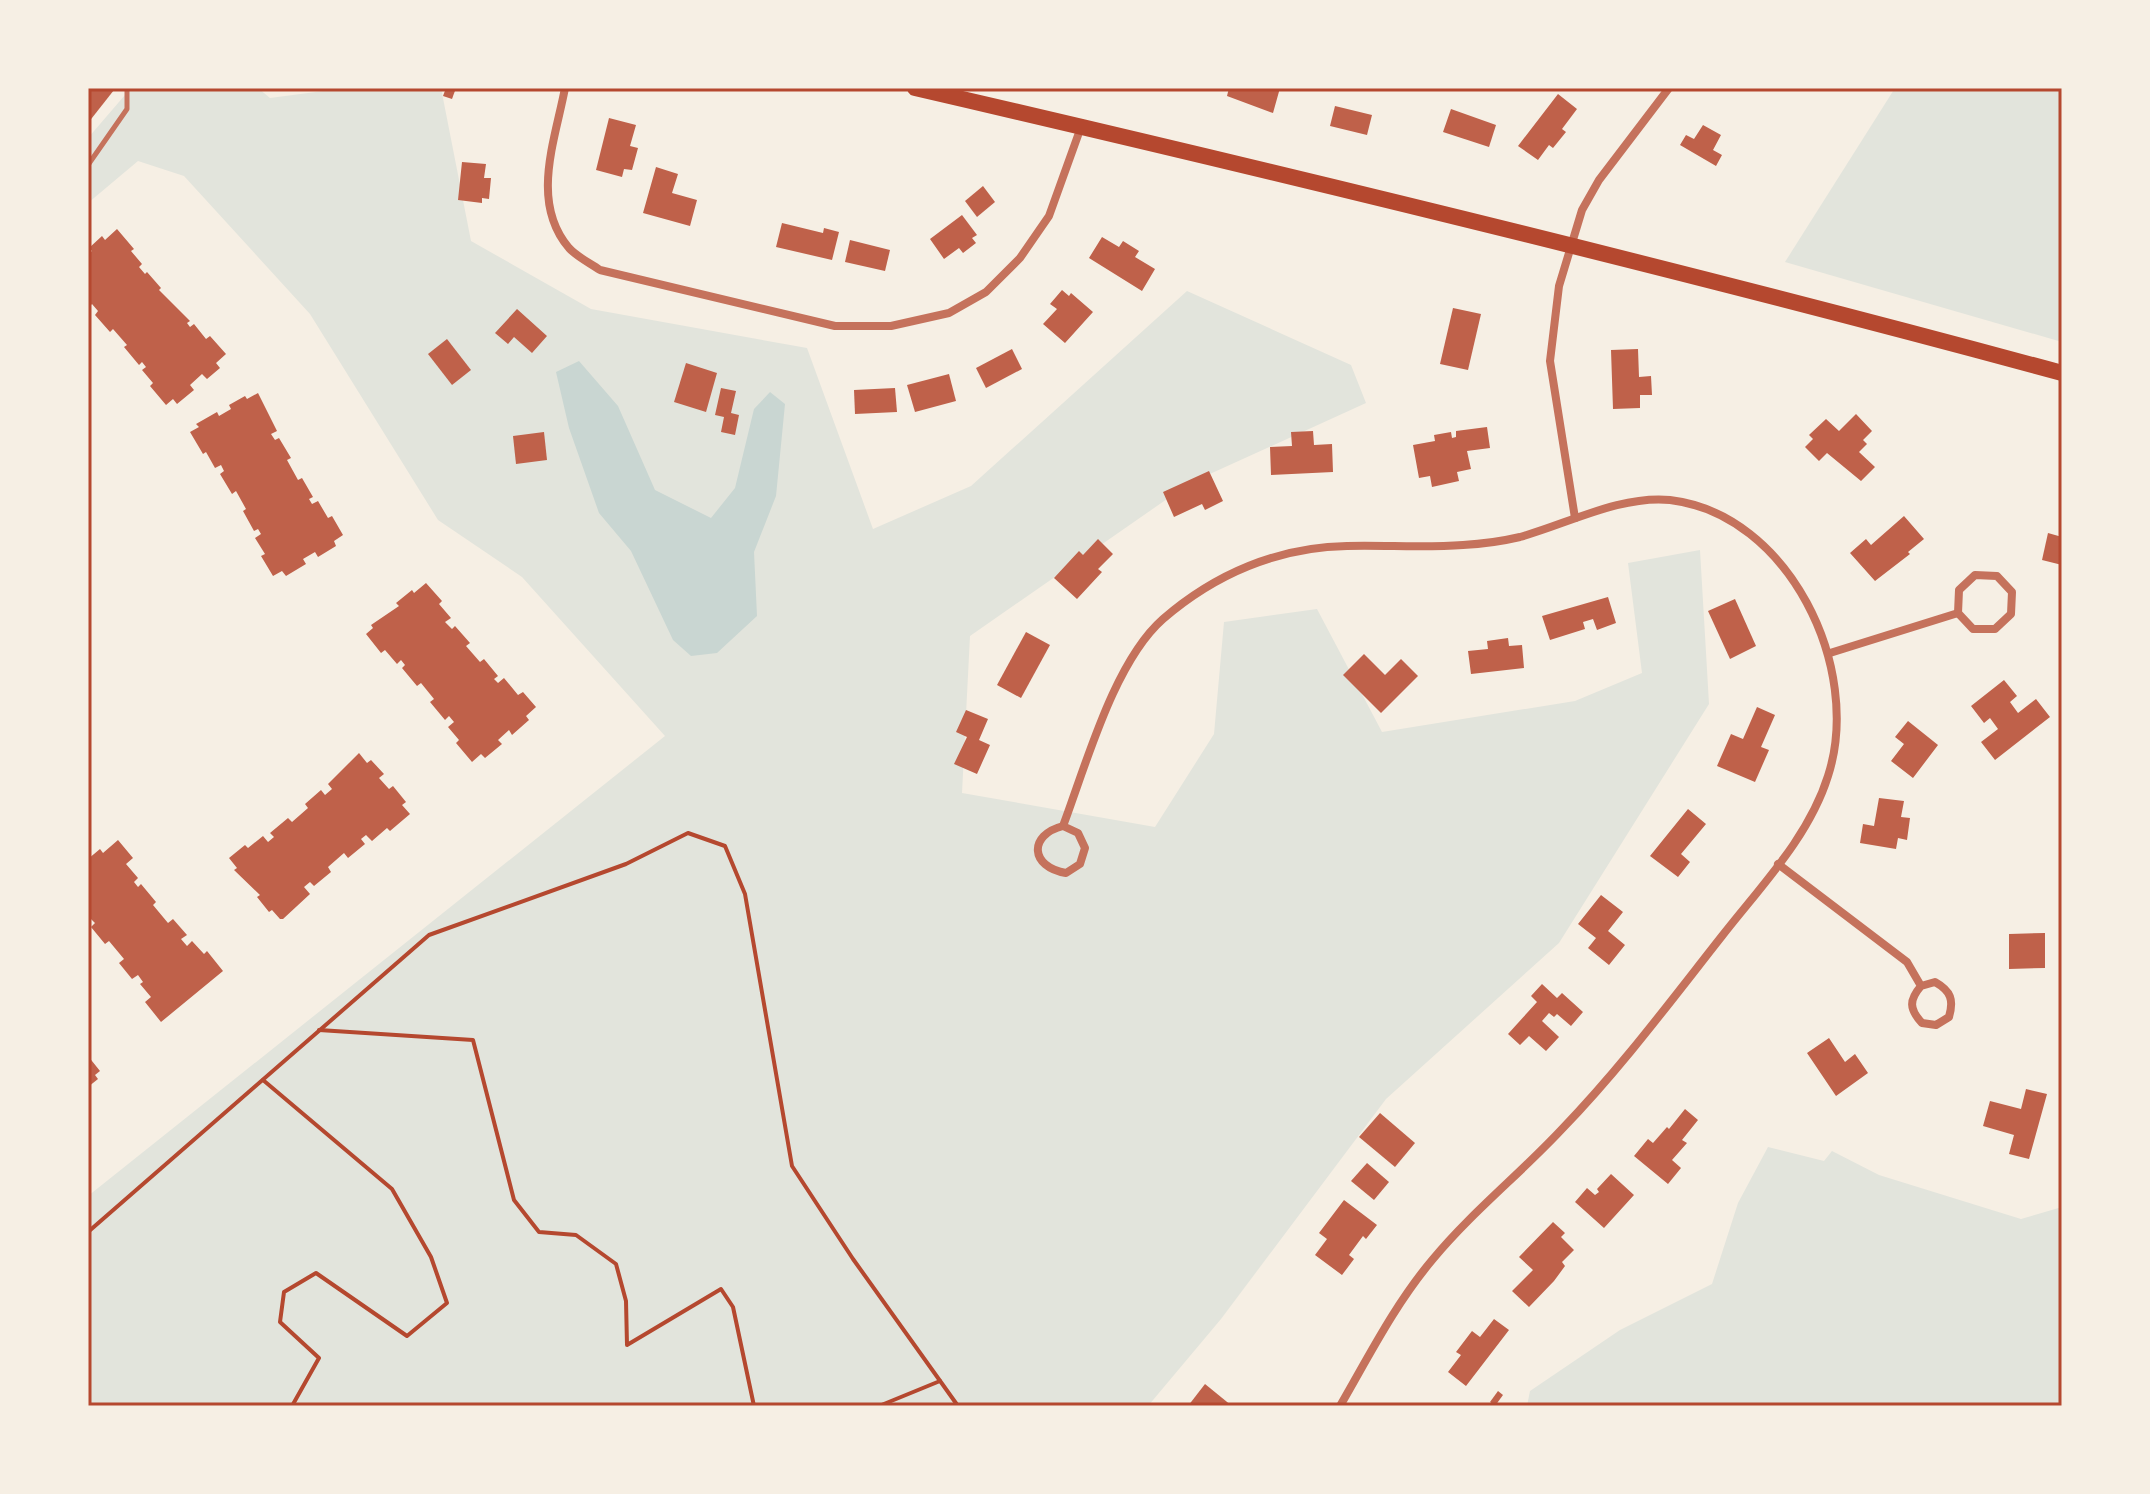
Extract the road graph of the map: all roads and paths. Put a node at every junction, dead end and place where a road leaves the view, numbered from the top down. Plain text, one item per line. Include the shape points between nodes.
1 (127, 88) edge
2 (565, 88) edge
3 (915, 88) edge
4 (1669, 88) edge
5 (1081, 127) junction
6 (88, 165) edge
7 (1571, 245) junction
8 (2062, 373) edge
9 (1575, 518) junction
10 (1958, 613) junction
11 (1830, 653) junction
12 (1063, 826) junction
13 (1778, 864) junction
14 (1921, 986) junction
15 (319, 1030) junction
16 (263, 1080) junction
17 (88, 1232) edge
18 (940, 1381) junction
19 (292, 1406) edge
20 (754, 1406) edge
21 (879, 1406) edge
22 (958, 1406) edge
23 (1340, 1406) edge

1 - 6 lane via 127,109
2 - 5 street via 547,201 555,227 571,251 600,270 835,326 891,326 949,313 986,292 1020,258 1049,216
3 - 5 highway
4 - 7 street via 1599,180
5 - 7 highway
7 - 8 highway
7 - 9 street via 1559,286 1550,361
9 - 11 street via 1618,505 1668,500 1720,514 1766,548 1805,596
9 - 12 street via 1519,537 1463,545 1341,546 1284,553 1191,595 1157,624 1114,690
10 - 10 street via 1973,629 1995,629 2011,614 2012,592 1997,576 1975,575 1959,590
10 - 11 street
11 - 13 street via 1837,720 1830,772 1812,817
12 - 12 street via 1078,833 1085,848 1080,864 1066,873 1049,870 1039,859 1038,842 1048,830
13 - 14 street via 1907,962
13 - 23 street via 1618,1068 1432,1260 1397,1306
14 - 14 street via 1912,997 1912,1012 1922,1023 1936,1025 1949,1017 1953,1003 1948,990 1935,982
15 - 16 path
15 - 18 path via 429,935 626,864 688,833 725,846 745,894 792,1166
15 - 20 path via 473,1040 514,1200 539,1232 576,1235 616,1264 626,1301 627,1345 721,1289 733,1307
16 - 17 path
16 - 19 path via 392,1189 431,1257 447,1303 407,1336 316,1273 284,1292 280,1322 319,1358
18 - 21 path
18 - 22 path

